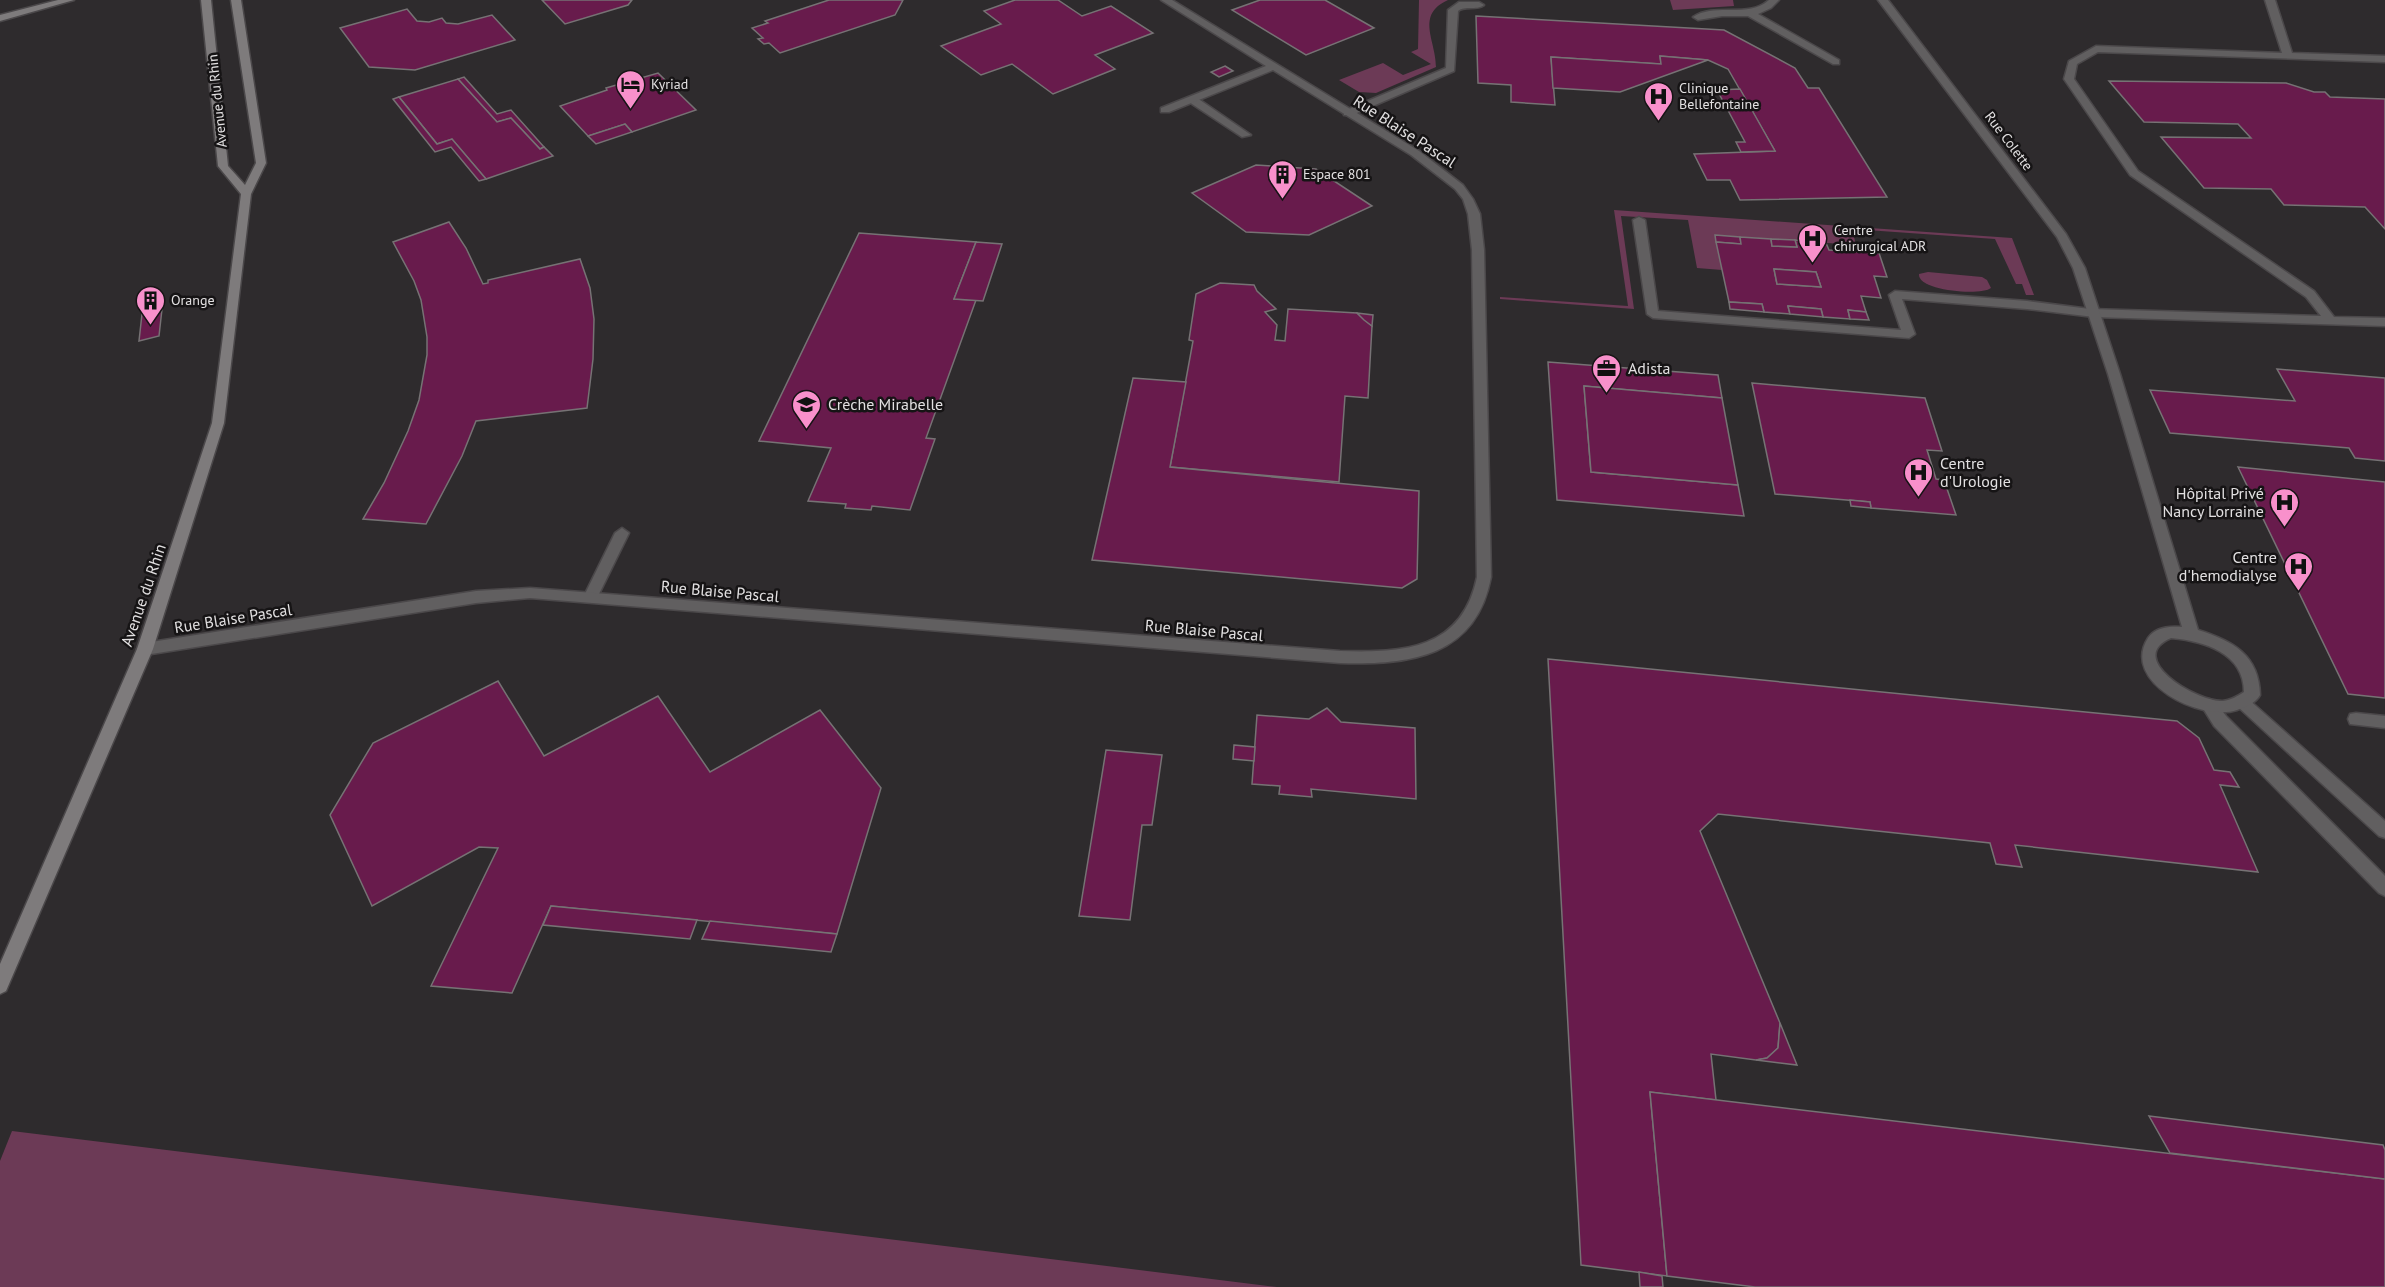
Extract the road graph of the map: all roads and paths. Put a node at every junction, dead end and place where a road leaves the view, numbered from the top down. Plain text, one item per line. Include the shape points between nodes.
1 (69, 0) edge
2 (204, 0) edge
3 (236, 0) edge
4 (1166, 0) edge
5 (1774, 0) edge
6 (1883, 0) edge
7 (2270, 0) edge
8 (1479, 5) dead end
9 (1751, 14) junction
10 (1698, 17) dead end
11 (0, 18) edge
12 (2288, 55) junction
13 (2385, 58) edge
14 (1836, 62) dead end
15 (1272, 67) junction
16 (1192, 100) junction
17 (1165, 110) dead end
18 (1348, 113) junction
19 (1246, 135) dead end
20 (246, 194) junction
21 (1638, 220) dead end
22 (2094, 312) junction
23 (2330, 320) junction
24 (2385, 322) edge
25 (622, 533) dead end
26 (590, 598) junction
27 (2191, 633) junction
28 (145, 649) junction
29 (2242, 702) junction
30 (2209, 705) junction
31 (2356, 719) dead end
32 (2385, 722) edge
33 (2385, 831) edge
34 (2385, 888) edge
35 (0, 986) edge

1 - 11 main road
2 - 20 main road, Avenue du Rhin via 223,166
3 - 20 main road, Avenue du Rhin via 261,163
4 - 15 street, Rue Blaise Pascal
5 - 9 street
6 - 22 street, Rue Colette via 2062,236 2079,268
7 - 12 street
8 - 18 street via 1459,5 1453,10 1451,69
9 - 10 street
9 - 14 street
12 - 13 street
12 - 23 street via 2096,49 2072,63 2069,79 2134,173 2310,294
15 - 16 street
15 - 18 street, Rue Blaise Pascal
16 - 17 street
16 - 19 street
18 - 26 street, Rue Blaise Pascal via 1415,153 1459,187 1474,214 1480,297 1484,577 1475,609 1459,628 1439,642 1414,652 1379,658 1340,657
20 - 28 main road, Avenue du Rhin via 218,423
21 - 22 street via 1653,314 1909,334 1895,295
22 - 23 street
22 - 27 street, Rue Colette
23 - 24 street
25 - 26 street
26 - 28 street, Rue Blaise Pascal via 530,593 476,597
27 - 29 street via 2232,651 2246,666 2254,682 2252,695
27 - 30 street via 2170,632 2156,638 2149,649 2150,663 2161,679 2179,693
28 - 35 main road, Avenue du Rhin
29 - 30 street via 2222,707
29 - 33 street
30 - 34 street via 2220,721
31 - 32 street

